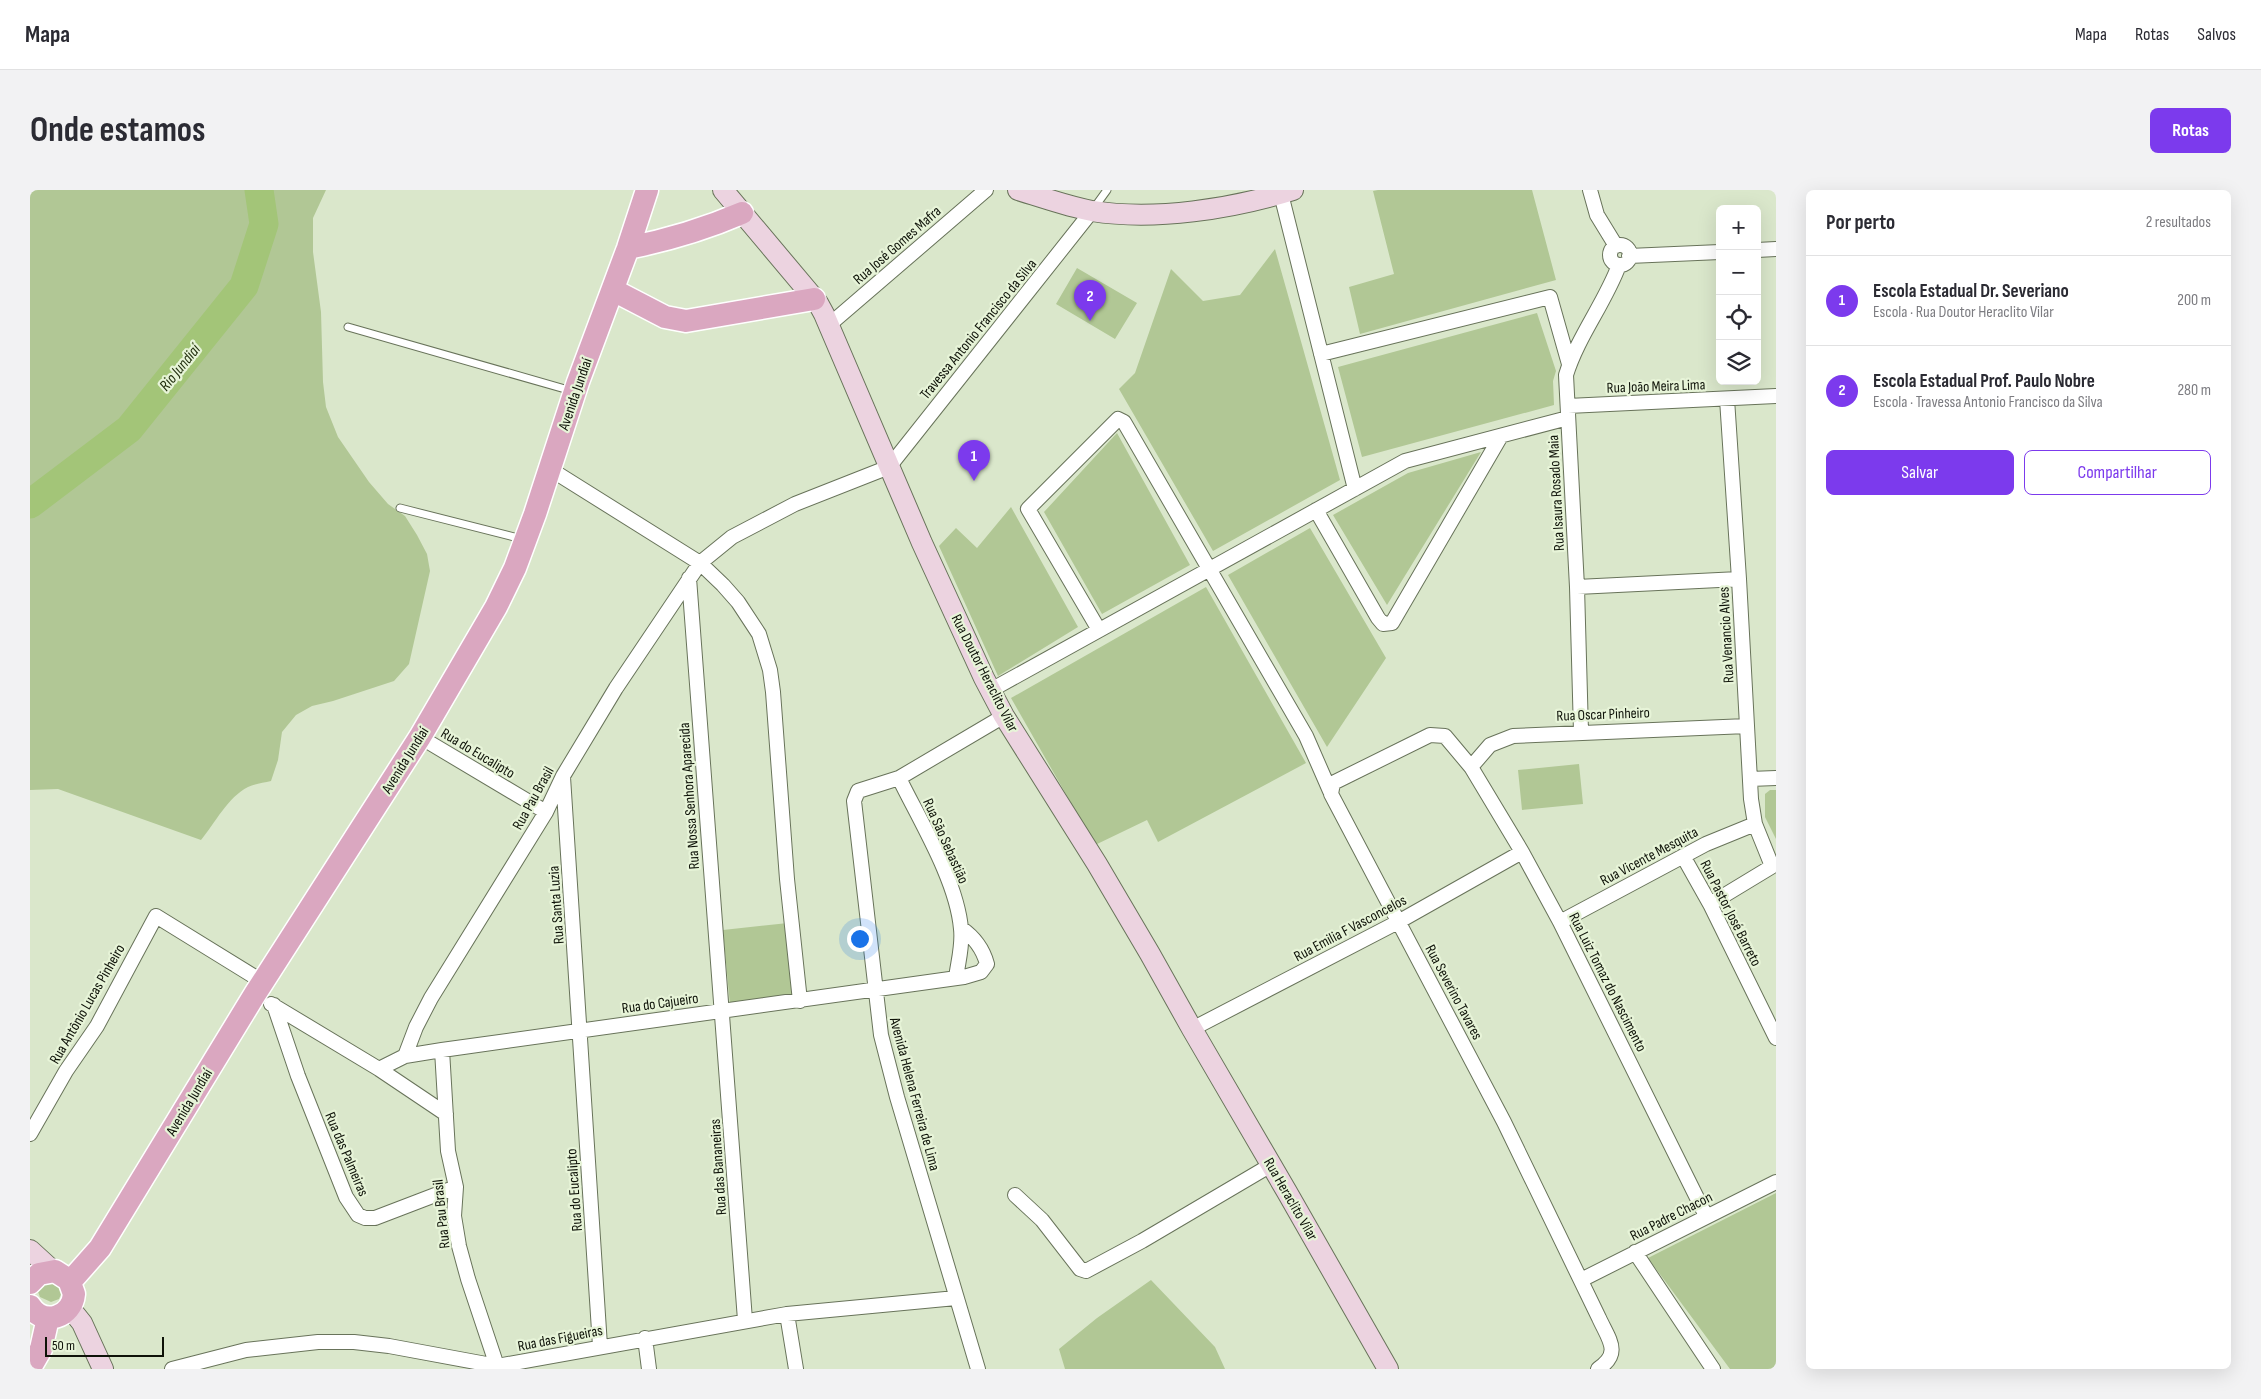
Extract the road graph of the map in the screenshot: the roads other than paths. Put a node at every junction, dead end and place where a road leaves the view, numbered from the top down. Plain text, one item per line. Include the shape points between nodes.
1 (647, 190) edge
2 (723, 190) edge
3 (986, 190) edge
4 (1018, 190) edge
5 (1107, 190) edge
6 (1590, 190) edge
7 (1283, 191) edge
8 (1092, 211) junction
9 (742, 213) junction
10 (628, 248) junction
11 (1776, 249) edge
12 (1761, 250) edge
13 (1716, 252) edge
14 (1624, 261) junction
15 (613, 290) junction
16 (814, 299) junction
17 (829, 325) junction
18 (348, 327) dead end
19 (1321, 354) junction
20 (1569, 364) junction
21 (575, 391) junction
22 (1776, 396) edge
23 (1727, 399) junction
24 (1568, 412) junction
25 (1501, 436) junction
26 (889, 467) junction
27 (550, 469) junction
28 (1355, 489) junction
29 (400, 508) dead end
30 (1316, 510) junction
31 (525, 539) junction
32 (700, 562) junction
33 (1210, 569) junction
34 (689, 578) junction
35 (1739, 578) junction
36 (1577, 587) junction
37 (1099, 630) junction
38 (991, 690) junction
39 (1004, 716) junction
40 (1747, 726) junction
41 (1581, 732) junction
42 (420, 737) junction
43 (1471, 767) junction
44 (563, 776) junction
45 (899, 778) junction
46 (1776, 778) edge
47 (1750, 779) junction
48 (1330, 791) junction
49 (546, 812) junction
50 (1755, 824) junction
51 (1522, 852) junction
52 (1683, 856) junction
53 (1774, 865) edge
54 (1710, 904) junction
55 (1398, 922) junction
56 (1560, 922) junction
57 (961, 928) junction
58 (953, 979) junction
59 (259, 988) junction
60 (877, 991) junction
61 (800, 1001) junction
62 (274, 1005) junction
63 (722, 1011) junction
64 (1192, 1029) junction
65 (1774, 1030) edge
66 (581, 1032) junction
67 (442, 1050) junction
68 (405, 1056) junction
69 (379, 1069) junction
70 (446, 1114) junction
71 (30, 1134) edge
72 (1272, 1165) junction
73 (1776, 1182) edge
74 (456, 1187) junction
75 (1015, 1195) dead end
76 (1706, 1216) junction
77 (30, 1250) edge
78 (1635, 1252) junction
79 (62, 1277) junction
80 (1581, 1280) junction
81 (30, 1283) edge
82 (956, 1298) junction
83 (70, 1308) junction
84 (39, 1312) edge
85 (787, 1314) junction
86 (746, 1320) junction
87 (645, 1338) junction
88 (600, 1346) junction
89 (1602, 1367) edge
90 (30, 1368) edge
91 (498, 1368) edge
92 (103, 1369) edge
93 (172, 1369) edge
94 (649, 1369) edge
95 (796, 1369) edge
96 (978, 1369) edge
97 (1388, 1369) edge
98 (1713, 1369) edge

1 - 10 main road, Avenida Jundiaí
2 - 9 street, Rua Doutor Heraclito Vilar
3 - 17 street, Rua José Gomes Mafra
4 - 8 street
5 - 8 lane
6 - 14 street via 1597,215 1616,246 1610,252 1610,258 1614,263
7 - 8 street via 1208,210 1154,214
7 - 19 street
8 - 26 street, Travessa Antonio Francisco da Silva
9 - 10 main road via 680,236
9 - 16 street, Rua Doutor Heraclito Vilar
10 - 15 main road, Avenida Jundiaí
11 - 12 street
13 - 14 street
14 - 20 street, Rua Isaura Rosado Maia
15 - 16 main road via 665,317 686,321
15 - 21 main road, Avenida Jundiaí
16 - 17 street, Rua Doutor Heraclito Vilar
17 - 26 street, Rua Doutor Heraclito Vilar
18 - 21 lane
19 - 20 street via 1550,297
19 - 28 street
20 - 24 street, Rua Isaura Rosado Maia via 1566,375
21 - 27 main road, Avenida Jundiaí
22 - 23 street, Rua João Meira Lima
23 - 24 street, Rua João Meira Lima
23 - 35 street, Rua Venancio Alves
24 - 25 street, Rua João Meira Lima
24 - 36 street, Rua Isaura Rosado Maia
25 - 28 street, Rua João Meira Lima via 1405,461
25 - 30 street via 1392,623 1383,624 1378,618
26 - 32 street, Rua Pau Brasil via 795,504 732,536
26 - 38 street, Rua Doutor Heraclito Vilar
27 - 31 main road, Avenida Jundiaí
27 - 32 street
28 - 30 street, Rua João Meira Lima
29 - 31 lane
30 - 33 street, Rua João Meira Lima
31 - 42 main road, Avenida Jundiaí via 496,607
32 - 34 street, Rua Pau Brasil
32 - 61 street via 751,621 759,634 770,670
33 - 37 street, Rua João Meira Lima
33 - 37 street, Rua Severino Tavares via 1124,422 1117,419 1028,510
33 - 48 street, Rua Severino Tavares via 1306,736
34 - 44 street, Rua Pau Brasil via 616,688
34 - 63 street, Rua Nossa Senhora Aparecida
35 - 36 street
35 - 40 street, Rua Venancio Alves
36 - 41 street, Rua Isaura Rosado Maia
37 - 38 street, Rua João Meira Lima
38 - 39 street, Rua Doutor Heraclito Vilar
39 - 45 street
39 - 64 street, Rua Doutor Heraclito Vilar via 1102,872
40 - 41 street, Rua Oscar Pinheiro
40 - 47 street, Rua Venancio Alves
41 - 43 street, Rua Oscar Pinheiro via 1513,736 1490,745
42 - 49 street, Rua do Eucalipto
42 - 59 main road, Avenida Jundiaí
43 - 48 street via 1445,736 1434,734 1338,779
43 - 51 street, Rua Luiz Tomaz do Nascimento
44 - 49 street, Rua Pau Brasil
44 - 66 street, Rua Santa Luzia
45 - 57 street, Rua São Sebastião via 946,874
45 - 60 street, Avenida Helena Ferreira de Lima via 858,791 854,801
46 - 47 street
47 - 50 street, Rua Venancio Alves
48 - 55 street, Rua Severino Tavares
49 - 68 street, Rua Pau Brasil via 431,998
50 - 52 street, Rua Vicente Mesquita
50 - 53 street, Rua Venancio Alves
51 - 55 street, Rua Emilia F Vasconcelos
51 - 56 street, Rua Luiz Tomaz do Nascimento
52 - 54 street, Rua Pastor José Barreto
52 - 56 street, Rua Vicente Mesquita
53 - 54 street
54 - 65 street, Rua Pastor José Barreto
55 - 64 street, Rua Emilia F Vasconcelos
55 - 80 street, Rua Severino Tavares via 1504,1122
56 - 76 street, Rua Luiz Tomaz do Nascimento
57 - 58 street, Rua São Sebastião
57 - 58 street via 980,946 986,964 981,972
58 - 60 street, Rua do Cajueiro
59 - 62 street
59 - 71 street, Rua Antônio Lucas Pinheiro via 156,916 97,1026 66,1071
59 - 79 main road, Avenida Jundiaí via 100,1248
60 - 61 street, Rua do Cajueiro
60 - 82 street, Avenida Helena Ferreira de Lima via 877,1017 883,1044
61 - 63 street, Rua do Cajueiro
62 - 69 street
62 - 74 street, Rua das Palmeiras via 313,1116 346,1198 356,1213 365,1218 375,1218
63 - 66 street, Rua do Cajueiro
63 - 86 street, Rua das Bananeiras
64 - 72 street, Rua Heraclito Vilar
66 - 67 street, Rua do Cajueiro
66 - 88 street, Rua do Eucalipto
67 - 68 street, Rua do Cajueiro
67 - 70 street, Rua Pau Brasil
68 - 69 street, Rua do Cajueiro
69 - 70 street
70 - 74 street, Rua Pau Brasil via 448,1151
72 - 75 street via 1086,1271 1080,1269 1042,1220
72 - 97 street, Rua Heraclito Vilar
73 - 76 street, Rua Padre Chacon
74 - 91 street, Rua Pau Brasil via 454,1216 459,1246
76 - 78 street, Rua Padre Chacon
77 - 79 street
78 - 80 street, Rua Padre Chacon
78 - 98 street
79 - 81 main road via 40,1274
79 - 83 main road via 74,1294
80 - 89 street, Rua Severino Tavares via 1610,1343 1612,1354
82 - 85 street, Rua das Figueiras
82 - 96 street, Avenida Helena Ferreira de Lima
83 - 84 main road via 60,1316
83 - 92 street via 82,1324
84 - 90 main road via 41,1349
85 - 86 street, Rua das Figueiras
85 - 95 street
86 - 87 street, Rua das Figueiras
87 - 88 street, Rua das Figueiras
87 - 94 street
88 - 91 street, Rua das Figueiras
91 - 93 street, Rua das Figueiras via 388,1346 318,1342 246,1350

